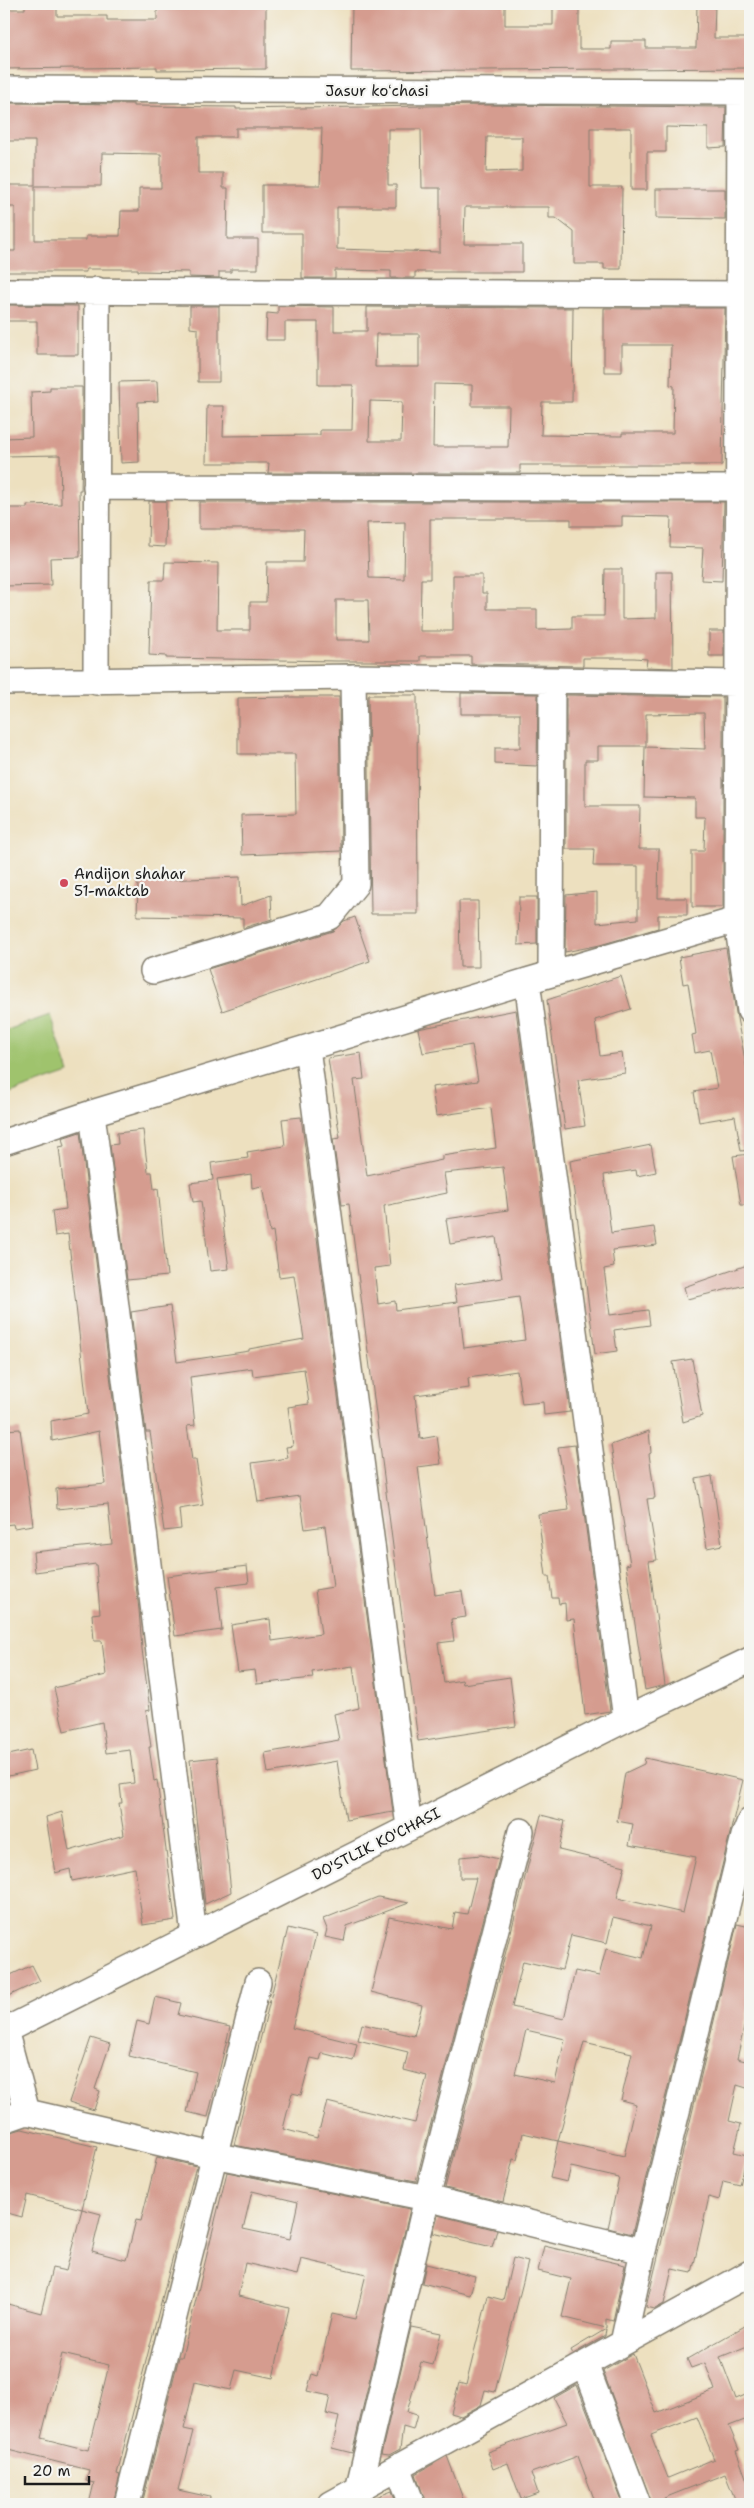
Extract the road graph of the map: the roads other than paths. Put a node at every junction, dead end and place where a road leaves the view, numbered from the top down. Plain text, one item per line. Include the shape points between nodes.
1 (4, 89) edge
2 (745, 92) edge
3 (96, 290) junction
4 (4, 291) edge
5 (741, 294) junction
6 (96, 487) junction
7 (737, 488) junction
8 (353, 677) junction
9 (552, 680) junction
10 (4, 682) edge
11 (96, 682) junction
12 (736, 683) junction
13 (744, 919) edge
14 (153, 971) dead end
15 (551, 974) junction
16 (527, 981) junction
17 (750, 1011) edge
18 (307, 1048) junction
19 (92, 1113) junction
20 (4, 1142) edge
21 (750, 1660) edge
22 (626, 1719) junction
23 (750, 1822) edge
24 (409, 1827) junction
25 (521, 1830) dead end
26 (194, 1935) junction
27 (258, 1982) dead end
28 (5, 2030) edge
29 (26, 2112) junction
30 (4, 2120) edge
31 (213, 2155) junction
32 (427, 2198) junction
33 (643, 2251) junction
34 (750, 2273) edge
35 (624, 2343) junction
36 (585, 2364) junction
37 (398, 2467) junction
38 (358, 2490) junction
39 (127, 2504) edge
40 (331, 2504) edge
41 (412, 2504) edge
42 (638, 2504) edge

1 - 2 street, Jasur koʻchasi
2 - 5 street
3 - 4 street
3 - 5 street
3 - 6 street
5 - 7 street
6 - 7 street
6 - 11 street
7 - 12 street
8 - 9 street
8 - 11 street
8 - 14 street via 356,884 329,917
9 - 12 street
9 - 15 street
10 - 11 street
12 - 13 street
13 - 15 street
13 - 17 street
15 - 16 street
16 - 18 street
16 - 22 street
18 - 19 street
18 - 24 street
19 - 20 street
19 - 26 street
21 - 22 street, DO'STLIK KO'CHASI
22 - 24 street, DO'STLIK KO'CHASI
23 - 33 street
24 - 26 street, DO'STLIK KO'CHASI
25 - 32 street
26 - 28 street, DO'STLIK KO'CHASI
27 - 31 street
28 - 29 street
29 - 30 street
29 - 31 street
31 - 32 street
31 - 39 street
32 - 33 street
32 - 38 street
33 - 35 street
34 - 35 street
35 - 36 street
36 - 37 street
36 - 42 street
37 - 38 street
37 - 41 street
38 - 40 street

